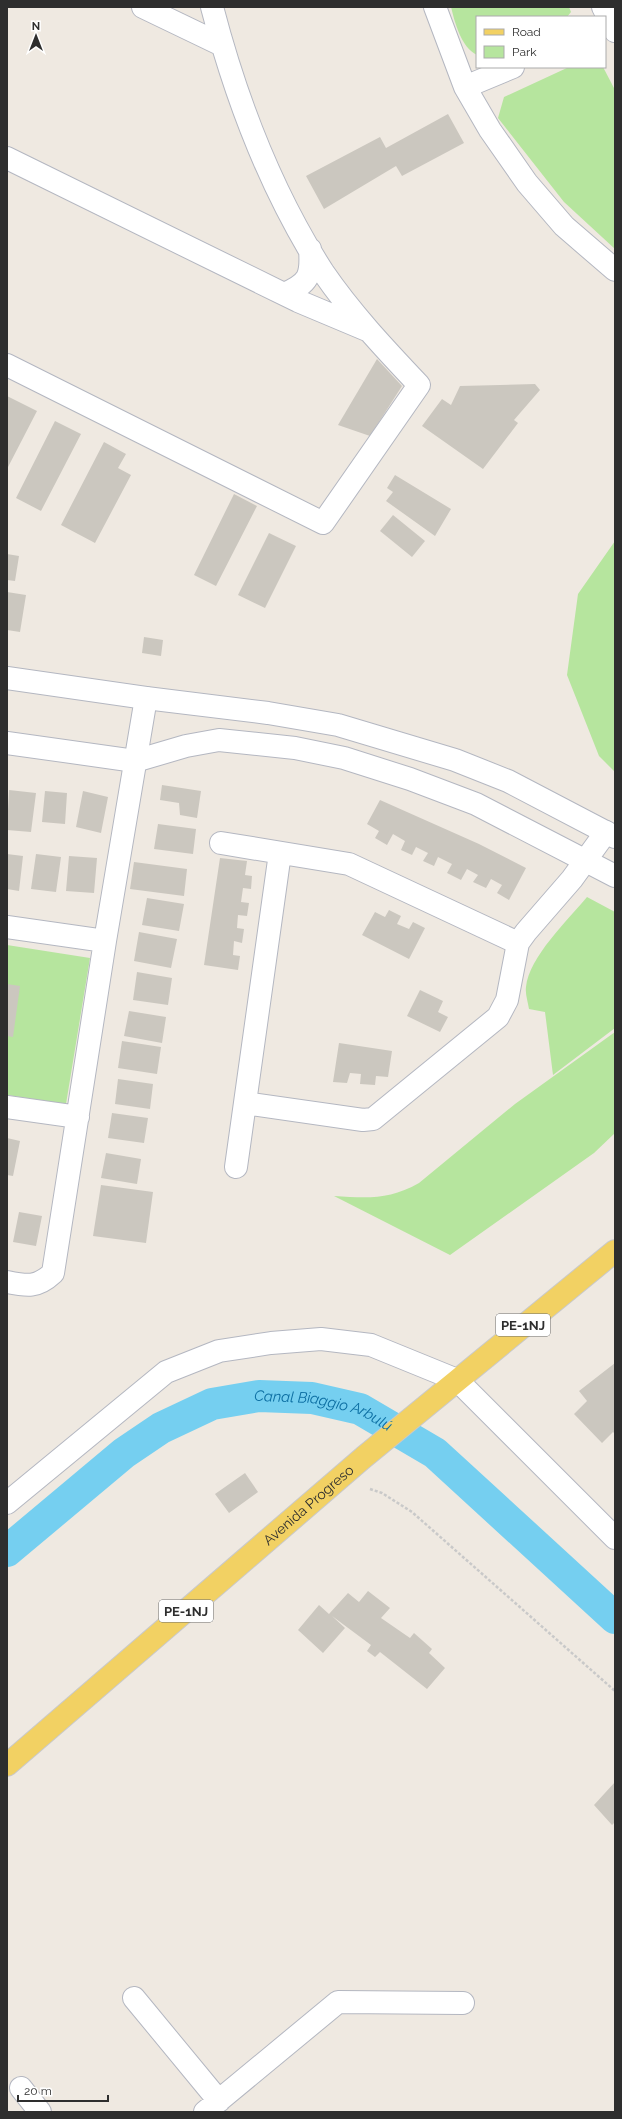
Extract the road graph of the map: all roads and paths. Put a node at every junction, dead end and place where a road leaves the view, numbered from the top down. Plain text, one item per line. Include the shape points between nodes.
1 (142, 7) edge
2 (212, 7) edge
3 (435, 7) edge
4 (222, 45) junction
5 (511, 68) edge
6 (465, 87) junction
7 (7, 158) edge
8 (310, 249) junction
9 (615, 270) edge
10 (284, 294) junction
11 (368, 330) junction
12 (7, 365) edge
13 (7, 678) edge
14 (146, 698) junction
15 (268, 713) junction
16 (7, 743) edge
17 (264, 744) junction
18 (135, 761) junction
19 (611, 835) edge
20 (221, 843) dead end
21 (280, 853) junction
22 (585, 861) junction
23 (615, 876) edge
24 (7, 927) edge
25 (105, 942) junction
26 (518, 944) junction
27 (245, 1104) junction
28 (7, 1107) edge
29 (78, 1117) junction
30 (236, 1167) dead end
31 (615, 1251) edge
32 (7, 1282) edge
33 (457, 1380) junction
34 (340, 1478) junction
35 (7, 1503) edge
36 (615, 1538) edge
37 (615, 1691) edge
38 (7, 1765) edge
39 (134, 1998) dead end
40 (463, 2003) dead end
41 (21, 2088) dead end
42 (212, 2106) edge
43 (40, 2112) edge

1 - 4 street
2 - 4 street
3 - 6 street
4 - 8 street via 246,119 283,201
5 - 6 street
6 - 9 street via 490,130 527,183 564,226
7 - 10 street
8 - 10 street via 312,268 306,282
8 - 11 street via 324,272
10 - 11 street
11 - 12 street via 419,385 324,523
13 - 14 street
14 - 15 street
14 - 18 street
15 - 17 street
15 - 19 street via 338,725 455,760 508,782
16 - 18 street
17 - 18 street via 219,740 203,742
17 - 22 street via 344,758 410,779 476,804
18 - 25 street
19 - 22 street
20 - 21 street
21 - 26 street via 350,864
21 - 27 street
22 - 23 street
22 - 26 street
24 - 25 street
25 - 29 street
26 - 27 street via 507,1000 498,1017 374,1119 364,1120
27 - 30 street
28 - 29 street
29 - 32 street via 53,1273 44,1282 28,1286
31 - 33 main road, Avenida Progreso / PE-1NJ
33 - 34 main road, Avenida Progreso / PE-1NJ
33 - 35 street via 372,1345 321,1339 219,1351 166,1372
33 - 36 street
34 - 37 path via 382,1493 412,1512
34 - 38 main road, Avenida Progreso / PE-1NJ
39 - 42 street
40 - 42 street via 338,2002
41 - 43 street

